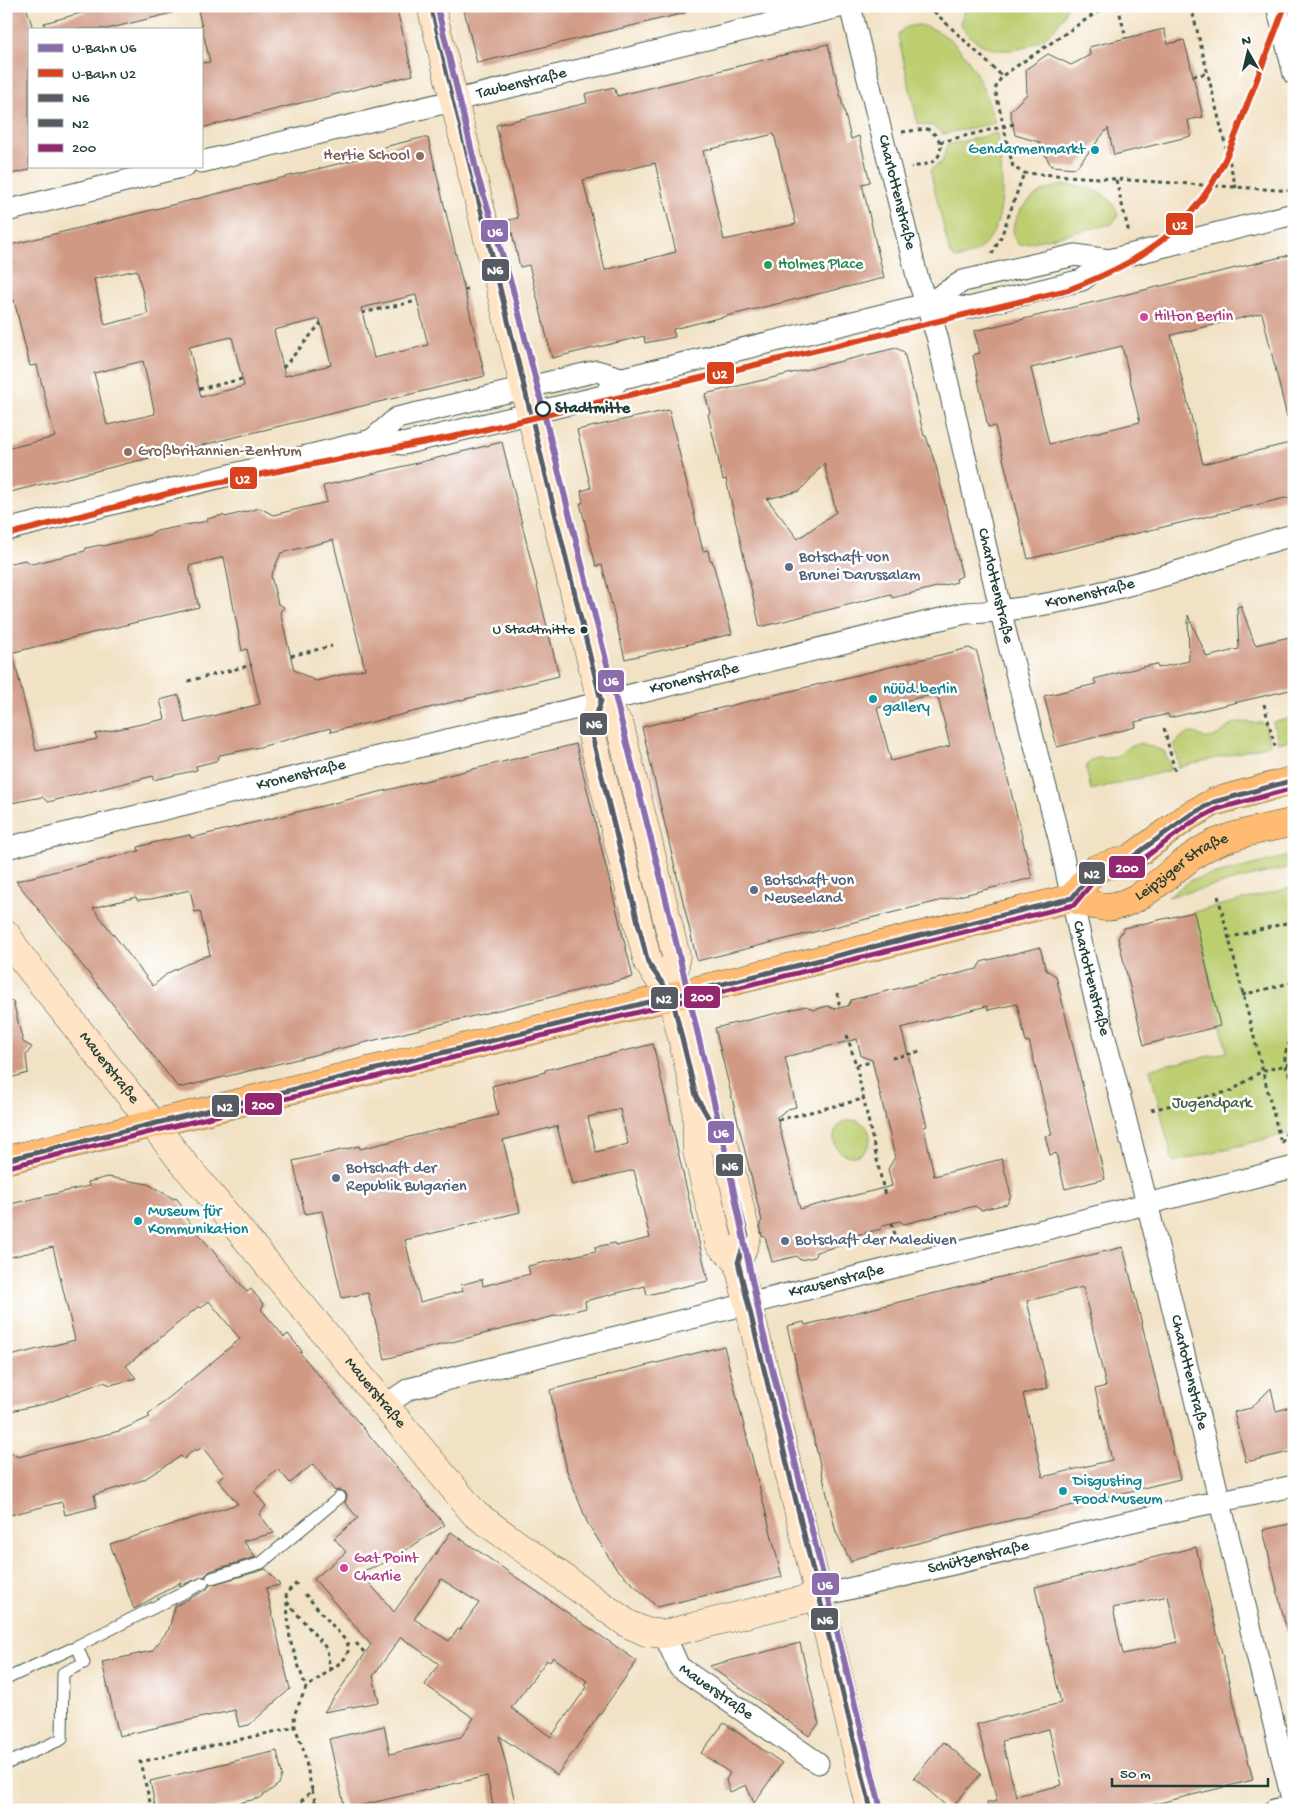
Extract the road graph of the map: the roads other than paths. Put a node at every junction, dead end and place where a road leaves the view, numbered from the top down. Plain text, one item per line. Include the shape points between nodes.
1 (431, 6) edge
2 (843, 6) edge
3 (850, 6) edge
4 (1277, 6) edge
5 (1294, 74) edge
6 (454, 100) junction
7 (202, 162) edge
8 (177, 168) edge
9 (6, 211) edge
10 (1294, 214) edge
11 (1108, 260) junction
12 (927, 304) junction
13 (527, 401) junction
14 (6, 530) edge
15 (1294, 535) edge
16 (1001, 610) junction
17 (601, 701) junction
18 (1294, 780) edge
19 (1294, 822) edge
20 (6, 848) edge
21 (1072, 898) junction
22 (6, 934) edge
23 (672, 997) junction
24 (153, 1124) junction
25 (6, 1160) edge
26 (1294, 1167) edge
27 (1146, 1204) junction
28 (748, 1304) junction
29 (384, 1406) junction
30 (1294, 1486) edge
31 (340, 1497) dead end
32 (1220, 1503) junction
33 (819, 1596) junction
34 (664, 1634) junction
35 (71, 1649) dead end
36 (6, 1679) edge
37 (818, 1763) dead end
38 (6, 1764) edge
39 (1294, 1806) edge
40 (871, 1810) edge
41 (1274, 1810) edge

1 - 6 street
2 - 6 street, Taubenstraße
3 - 12 street, Charlottenstraße via 917,276
4 - 5 street
6 - 7 street, Taubenstraße
6 - 13 street
8 - 9 street
10 - 11 street
11 - 12 street via 1082,280 969,308
11 - 12 street via 1075,254 963,281
12 - 13 street via 621,378 597,371
12 - 16 street, Charlottenstraße
13 - 14 street via 397,418 372,440
13 - 17 street
15 - 16 street, Kronenstraße via 1168,574 1038,606
16 - 17 street, Kronenstraße via 965,613
16 - 21 street, Charlottenstraße
17 - 20 street, Kronenstraße
17 - 23 street via 591,732 648,963
18 - 21 main road via 1214,802 1187,817 1131,858 1095,869
19 - 21 main road, Leipziger Straße via 1209,846 1157,885 1126,902 1105,907
21 - 23 main road, Leipziger Straße
21 - 27 street, Charlottenstraße
22 - 24 street, Mauerstraße via 26,964
23 - 24 main road, Leipziger Straße
23 - 28 street via 696,1096 697,1151 718,1239 738,1262
24 - 25 main road, Leipziger Straße
24 - 29 street, Mauerstraße
26 - 27 street, Krausenstraße
27 - 28 street, Krausenstraße
27 - 32 street, Charlottenstraße
28 - 29 street, Krausenstraße via 409,1389
28 - 33 street
29 - 34 street, Mauerstraße via 486,1524 628,1624 646,1632
30 - 32 street, Schützenstraße
31 - 38 lane via 261,1563 208,1580 77,1646 84,1663 63,1673 62,1739
32 - 33 street, Schützenstraße
32 - 39 street, Charlottenstraße
33 - 34 street, Schützenstraße
33 - 40 street
34 - 37 street, Mauerstraße via 679,1666
35 - 36 lane
39 - 41 street

